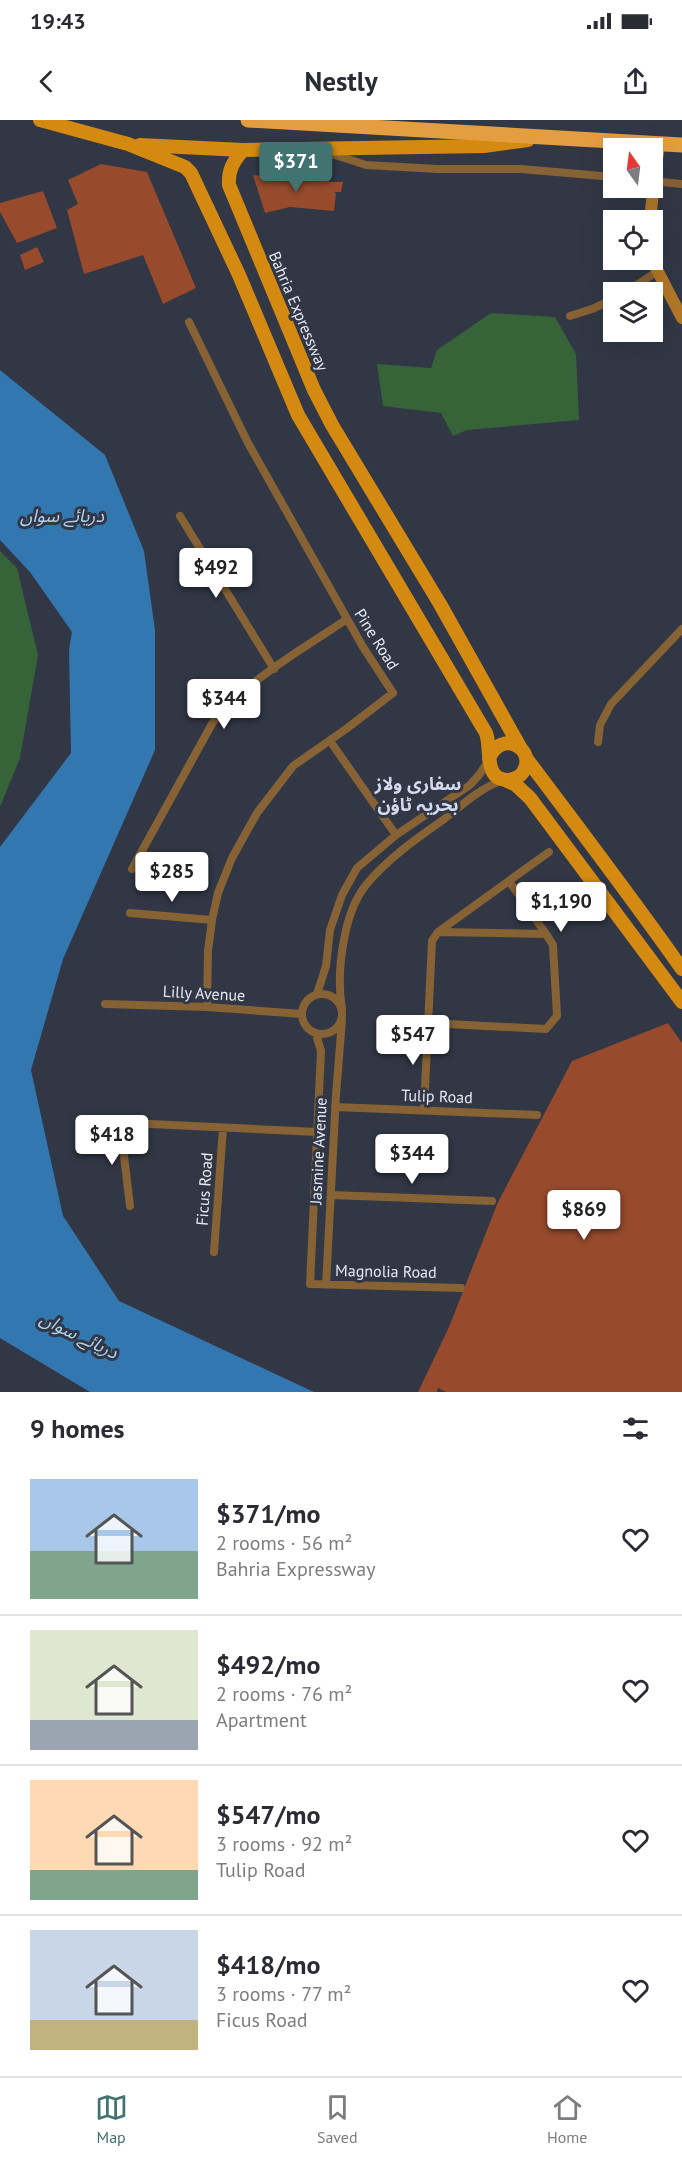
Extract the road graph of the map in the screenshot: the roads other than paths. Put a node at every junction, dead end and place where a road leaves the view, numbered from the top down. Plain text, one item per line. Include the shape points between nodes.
1 (40, 120) edge
2 (248, 120) edge
3 (551, 137) junction
4 (603, 140) edge
5 (663, 143) edge
6 (128, 144) junction
7 (682, 145) edge
8 (243, 150) junction
9 (320, 150) junction
10 (603, 176) edge
11 (663, 182) edge
12 (682, 184) edge
13 (658, 271) joint
14 (641, 282) edge
15 (603, 304) edge
16 (681, 314) edge
17 (570, 316) dead end
18 (189, 322) dead end
19 (180, 516) dead end
20 (347, 619) junction
21 (682, 628) edge
22 (274, 669) junction
23 (330, 741) junction
24 (598, 742) dead end
25 (523, 752) junction
26 (489, 759) junction
27 (505, 780) junction
28 (396, 835) junction
29 (549, 852) dead end
30 (132, 869) dead end
31 (509, 881) junction
32 (130, 913) dead end
33 (212, 920) junction
34 (438, 932) junction
35 (546, 934) junction
36 (682, 969) edge
37 (317, 994) junction
38 (682, 1002) edge
39 (105, 1004) dead end
40 (207, 1007) junction
41 (342, 1009) junction
42 (302, 1014) junction
43 (342, 1020) junction
44 (428, 1023) junction
45 (316, 1034) junction
46 (335, 1107) junction
47 (424, 1110) junction
48 (537, 1115) dead end
49 (87, 1121) dead end
50 (120, 1123) junction
51 (223, 1128) junction
52 (317, 1132) junction
53 (331, 1194) junction
54 (492, 1201) dead end
55 (130, 1206) dead end
56 (214, 1252) dead end
57 (310, 1284) joint
58 (326, 1285) junction
59 (461, 1288) dead end

1 - 6 main road
2 - 3 highway
3 - 4 highway
3 - 9 main road via 484,146
5 - 7 highway
6 - 8 main road
6 - 26 main road via 185,167 190,173 239,275 298,414 486,733
8 - 9 main road
8 - 25 main road, Bahria Expressway via 228,173 229,185 314,390
9 - 10 street via 366,165 521,169
11 - 12 street
13 - 14 street
13 - 16 street
15 - 17 street
18 - 20 street, Pine Road via 248,443
19 - 22 street
20 - 22 street
20 - 23 street, Pine Road via 393,693
21 - 24 street via 611,704 600,725
22 - 30 street via 224,708 213,722
23 - 28 street
23 - 33 street, Pine Road via 293,766 257,813 232,858
25 - 26 main road via 509,743 494,749
25 - 27 main road via 526,765 519,777
25 - 36 main road, Bahria Expressway
26 - 27 main road via 491,770
26 - 28 street via 470,785
27 - 38 main road via 530,798
27 - 41 street via 477,794 409,844 366,885 345,934
28 - 37 street via 357,868 342,895 330,930 326,966
29 - 31 street
31 - 34 street
31 - 35 street
32 - 33 street
33 - 40 street, Pine Road
34 - 35 street
34 - 44 street via 432,941
35 - 44 street via 553,945 557,1016 546,1029
37 - 41 street via 328,994
37 - 42 street via 308,999
39 - 40 street, Lilly Avenue
40 - 42 street, Lilly Avenue
41 - 43 street
42 - 45 street via 307,1028
43 - 45 street via 327,1034
43 - 46 street, Jasmine Avenue
44 - 47 street
45 - 52 street, Jasmine Avenue via 321,1051
46 - 47 street, Tulip Road
46 - 53 street, Jasmine Avenue
47 - 48 street, Tulip Road
49 - 50 street
50 - 51 street
50 - 55 street
51 - 52 street
51 - 56 street, Ficus Road
52 - 57 street, Jasmine Avenue
53 - 54 street
53 - 58 street, Jasmine Avenue
57 - 58 street, Magnolia Road
58 - 59 street, Magnolia Road

